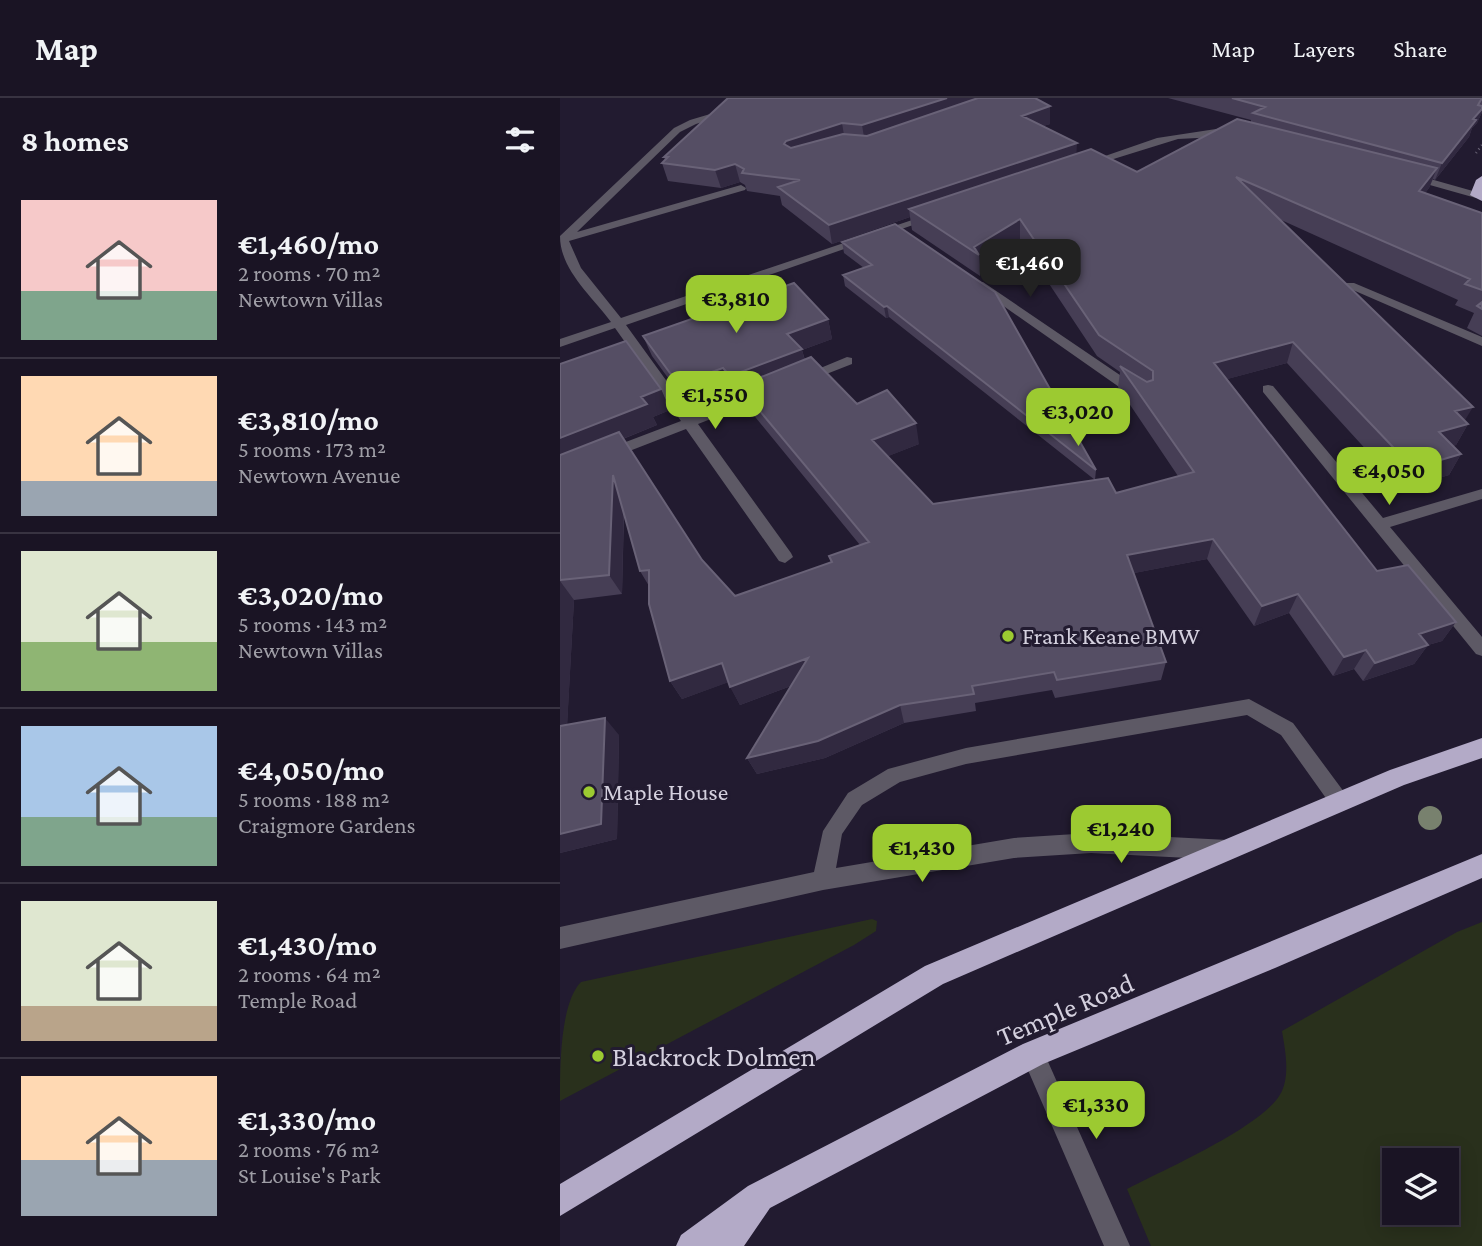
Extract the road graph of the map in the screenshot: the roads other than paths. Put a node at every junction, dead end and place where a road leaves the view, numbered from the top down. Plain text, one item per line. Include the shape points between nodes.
1 (774, 98) edge
2 (1244, 134) edge
3 (1073, 169) edge
4 (1402, 174) edge
5 (1482, 180) edge
6 (741, 188) edge
7 (1479, 196) edge
8 (948, 211) edge
9 (898, 228) junction
10 (909, 236) edge
11 (563, 239) junction
12 (965, 274) edge
13 (1350, 285) edge
14 (618, 323) junction
15 (1482, 342) edge
16 (560, 343) edge
17 (847, 361) dead end
18 (1268, 388) dead end
19 (1143, 397) edge
20 (688, 423) junction
21 (560, 473) edge
22 (1482, 494) edge
23 (1380, 524) junction
24 (785, 557) dead end
25 (1482, 649) edge
26 (1482, 748) edge
27 (1340, 802) junction
28 (1228, 850) junction
29 (1482, 866) edge
30 (823, 880) junction
31 (560, 938) edge
32 (1033, 1054) junction
33 (760, 1197) junction
34 (560, 1201) edge
35 (692, 1246) edge
36 (726, 1246) edge
37 (1117, 1246) edge

1 - 11 street via 677,130
2 - 3 street via 1219,131 1168,136
4 - 7 street
5 - 7 highway
6 - 11 street
8 - 9 street
9 - 10 street
9 - 14 street
11 - 14 street via 563,248
12 - 19 street
13 - 15 street
14 - 16 street
14 - 20 street
17 - 20 street
18 - 23 street
20 - 21 street
20 - 24 street
22 - 23 street
23 - 25 street
26 - 27 highway
27 - 28 highway
27 - 30 street via 1287,729 1249,707 965,756 895,775 855,799 833,831
28 - 30 street via 1091,843 1014,848
28 - 34 highway via 934,975
29 - 32 highway, Temple Road
30 - 31 street
32 - 33 highway, Temple Road
32 - 37 street
33 - 35 highway, Temple Road
33 - 36 highway

